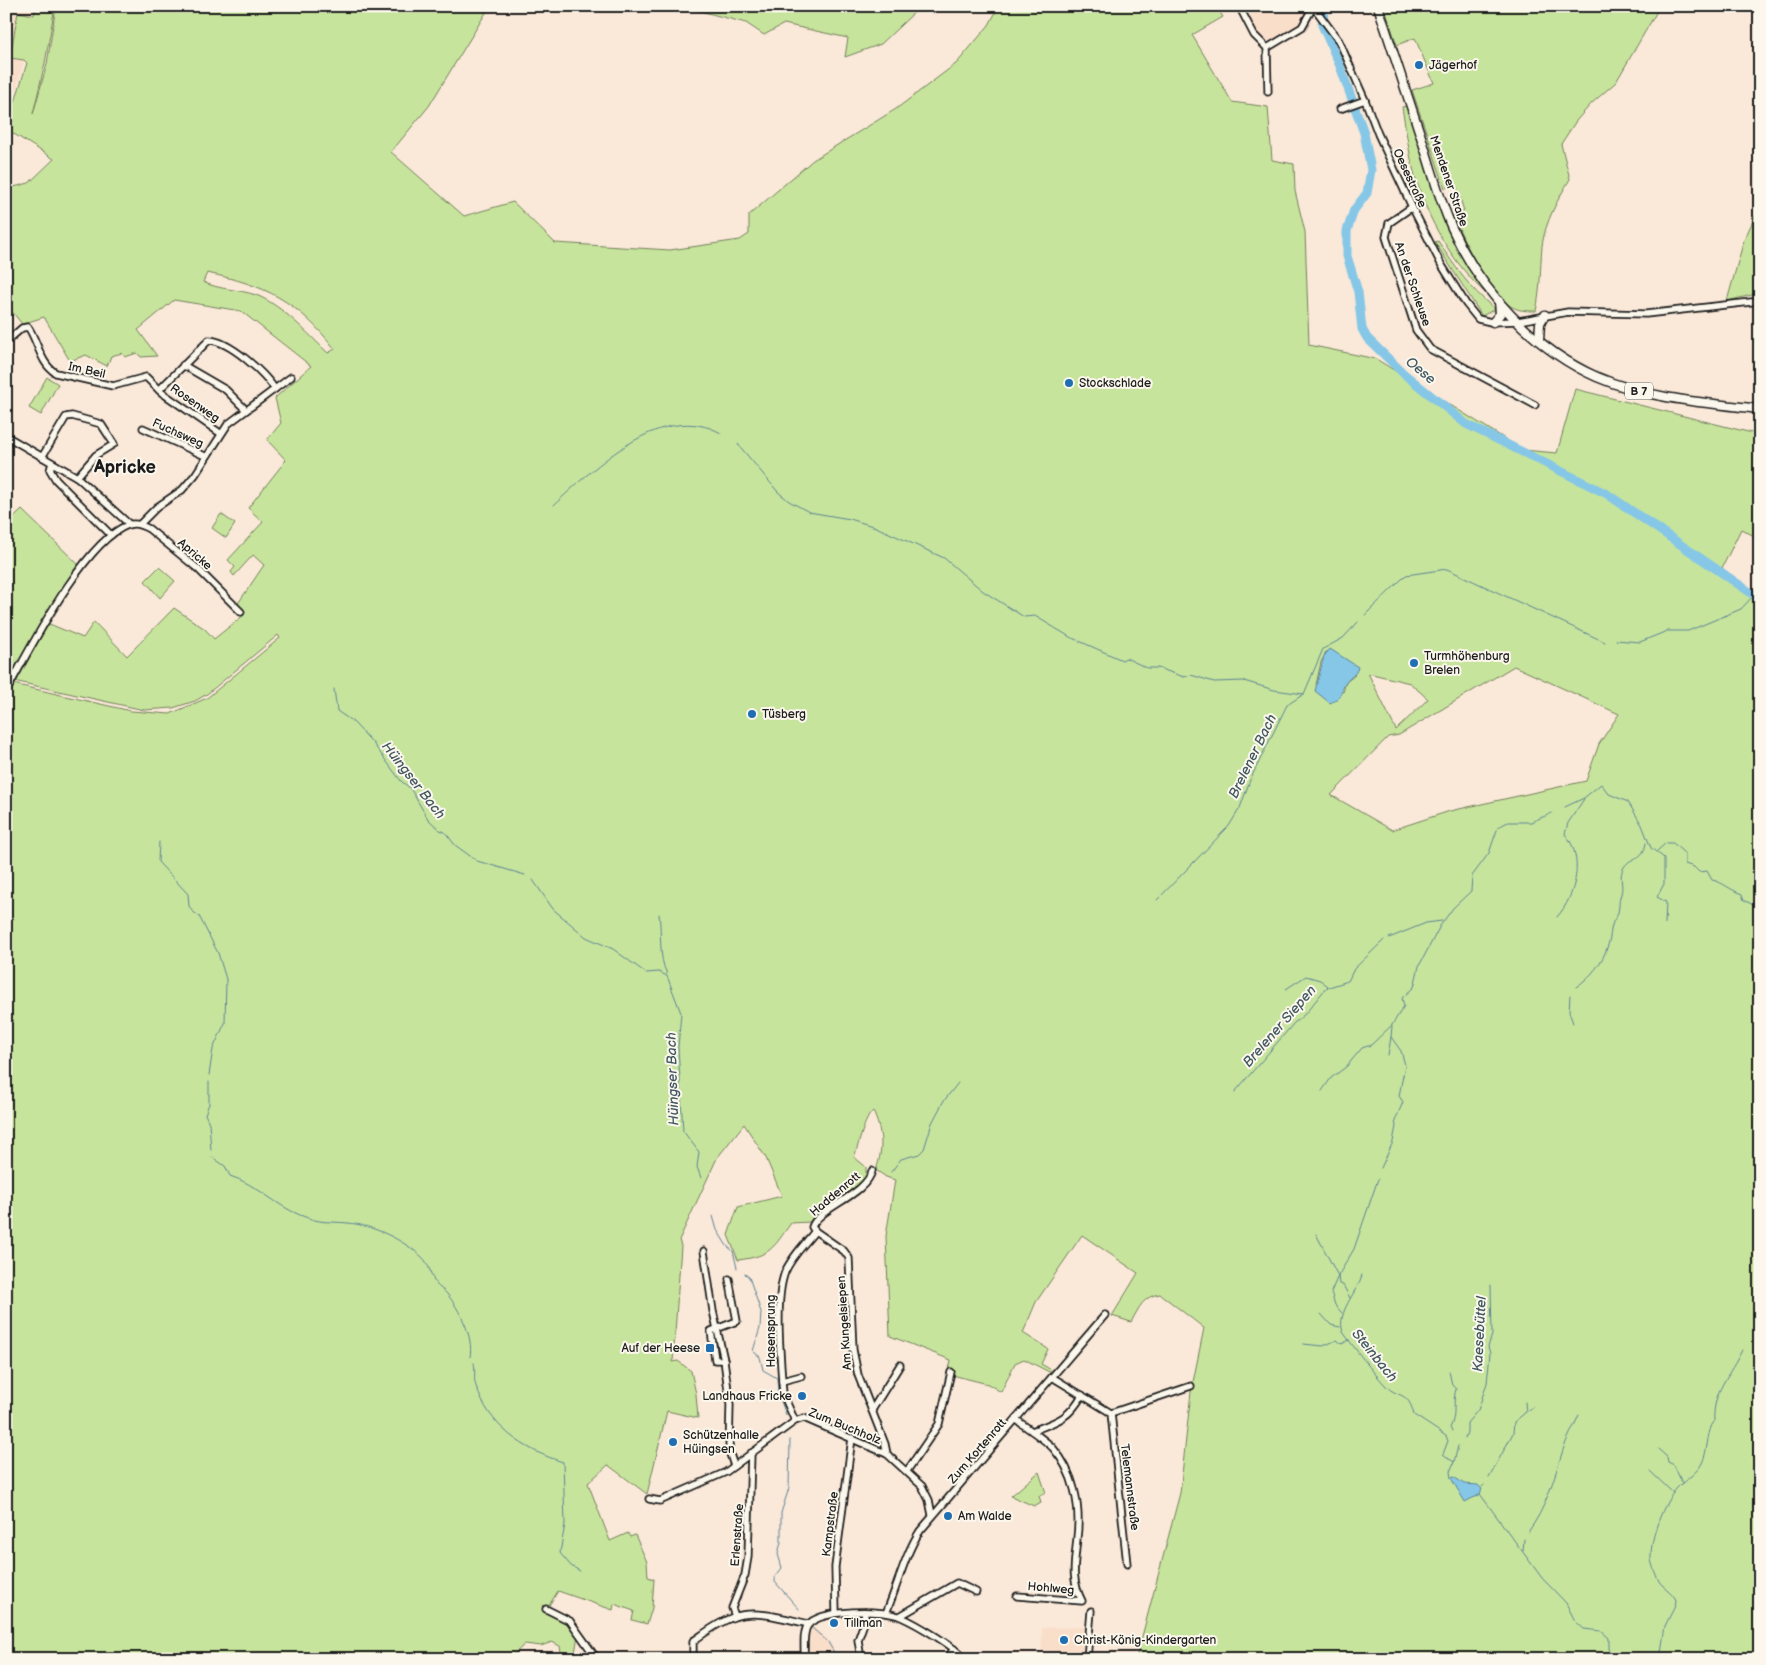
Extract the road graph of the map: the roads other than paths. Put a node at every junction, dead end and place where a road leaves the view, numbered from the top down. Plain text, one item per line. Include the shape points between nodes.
1 (1239, 6) edge
2 (1313, 6) edge
3 (1378, 6) edge
4 (1266, 48) junction
5 (1268, 92) dead end
6 (1366, 100) junction
7 (1340, 109) dead end
8 (1412, 207) junction
9 (1499, 300) junction
10 (1760, 301) edge
11 (1545, 315) junction
12 (1518, 321) junction
13 (1493, 322) junction
14 (1539, 340) junction
15 (6, 342) edge
16 (183, 365) junction
17 (291, 377) dead end
18 (275, 389) junction
19 (159, 390) junction
20 (1535, 405) dead end
21 (246, 409) junction
22 (1760, 409) edge
23 (143, 428) dead end
24 (220, 432) junction
25 (6, 436) edge
26 (42, 456) junction
27 (205, 456) junction
28 (52, 463) junction
29 (77, 477) junction
30 (129, 524) junction
31 (140, 524) junction
32 (111, 535) junction
33 (241, 612) dead end
34 (6, 692) edge
35 (872, 1171) dead end
36 (816, 1231) junction
37 (704, 1251) dead end
38 (729, 1279) dead end
39 (1105, 1315) dead end
40 (717, 1328) junction
41 (900, 1365) dead end
42 (951, 1372) dead end
43 (801, 1376) dead end
44 (1052, 1378) junction
45 (782, 1381) junction
46 (1191, 1386) dead end
47 (1082, 1395) junction
48 (872, 1410) junction
49 (1111, 1413) junction
50 (795, 1420) junction
51 (1017, 1420) junction
52 (1032, 1431) junction
53 (852, 1438) junction
54 (751, 1453) junction
55 (887, 1454) junction
56 (734, 1466) junction
57 (907, 1471) junction
58 (649, 1499) dead end
59 (932, 1515) junction
60 (1127, 1564) dead end
61 (976, 1592) dead end
62 (1017, 1596) dead end
63 (546, 1609) dead end
64 (1091, 1610) dead end
65 (865, 1612) junction
66 (886, 1612) junction
67 (836, 1613) junction
68 (735, 1616) junction
69 (900, 1616) junction
70 (808, 1624) junction
71 (954, 1649) junction
72 (597, 1659) edge
73 (693, 1659) edge
74 (804, 1659) edge
75 (861, 1659) edge
76 (946, 1659) edge
77 (965, 1659) edge
78 (1087, 1659) edge

1 - 4 street via 1254,35
2 - 4 street via 1302,27
2 - 6 street, Oesestraße via 1339,41
3 - 9 main road, Mendener Straße / B 7 via 1452,228 1474,269
4 - 5 street
6 - 7 street
6 - 8 street, Oesestraße
8 - 13 street, Oesestraße via 1466,304 1478,319
8 - 20 street, An der Schleuse via 1389,223 1386,237 1416,330 1430,349
9 - 12 main road, Mendener Straße / B 7
9 - 13 main road via 1500,314
10 - 11 street, Oesestraße via 1646,314 1568,312
11 - 12 street, Oesestraße
11 - 14 main road via 1540,323
12 - 13 street, Oesestraße
12 - 14 main road, Mendener Straße / B 7
14 - 22 main road, B 7 via 1580,368 1632,389 1663,397
15 - 19 street, Im Beil via 22,328 28,327 44,359 56,373 113,386 146,377
16 - 18 street via 209,340 253,365
16 - 19 street
16 - 21 street via 226,390
17 - 18 street
18 - 21 street
19 - 24 street, Rosenweg
21 - 24 street
23 - 27 street, Fuchsweg
24 - 27 street
25 - 26 street
26 - 28 street
26 - 29 street via 66,417 101,424 114,444 96,455
27 - 31 street via 182,490 157,506
28 - 29 street
28 - 32 street via 50,470 56,480
29 - 30 street
30 - 31 street
30 - 32 street
31 - 33 street, Apricke via 183,556
32 - 34 street via 56,603
35 - 36 street, Haddenrott via 870,1177 844,1202 818,1218 812,1227
36 - 45 street, Hasensprung via 792,1258 781,1289
36 - 48 street, Am Kungelsiepen via 849,1258 853,1350 858,1375
37 - 40 street
38 - 40 street via 737,1321
39 - 44 street, Zum Kortenrott
40 - 56 street via 730,1405 729,1451
41 - 48 street
42 - 57 street via 939,1424
43 - 45 street, Hasensprung
44 - 47 street
44 - 51 street, Zum Kortenrott
45 - 50 street, Hasensprung
46 - 49 street
47 - 49 street
47 - 52 street via 1070,1414
48 - 55 street, Am Kungelsiepen
49 - 60 street, Telemannstraße
50 - 53 street, Zum Buchholz via 807,1418
50 - 54 street, Zum Buchholz
51 - 52 street
51 - 59 street, Zum Kortenrott
52 - 62 street, Hohlweg via 1061,1459 1072,1483 1078,1514 1073,1575 1082,1601
53 - 55 street, Zum Buchholz
53 - 67 street, Kampstraße via 835,1567
54 - 56 street, Zum Buchholz
54 - 68 street, Erlenstraße via 748,1557 745,1575 732,1608
55 - 57 street, Zum Buchholz
56 - 58 street, Zum Buchholz via 681,1493 660,1501
57 - 59 street, Zum Buchholz via 926,1492
59 - 66 street, Zum Kortenrott via 909,1549
61 - 69 street via 957,1584
63 - 72 street via 570,1621
64 - 78 street
65 - 66 street
65 - 67 street
65 - 75 street via 858,1640
66 - 69 street
67 - 70 street
68 - 70 street via 777,1617
68 - 73 street via 693,1642
69 - 71 street
70 - 74 street
71 - 76 street
71 - 77 street

